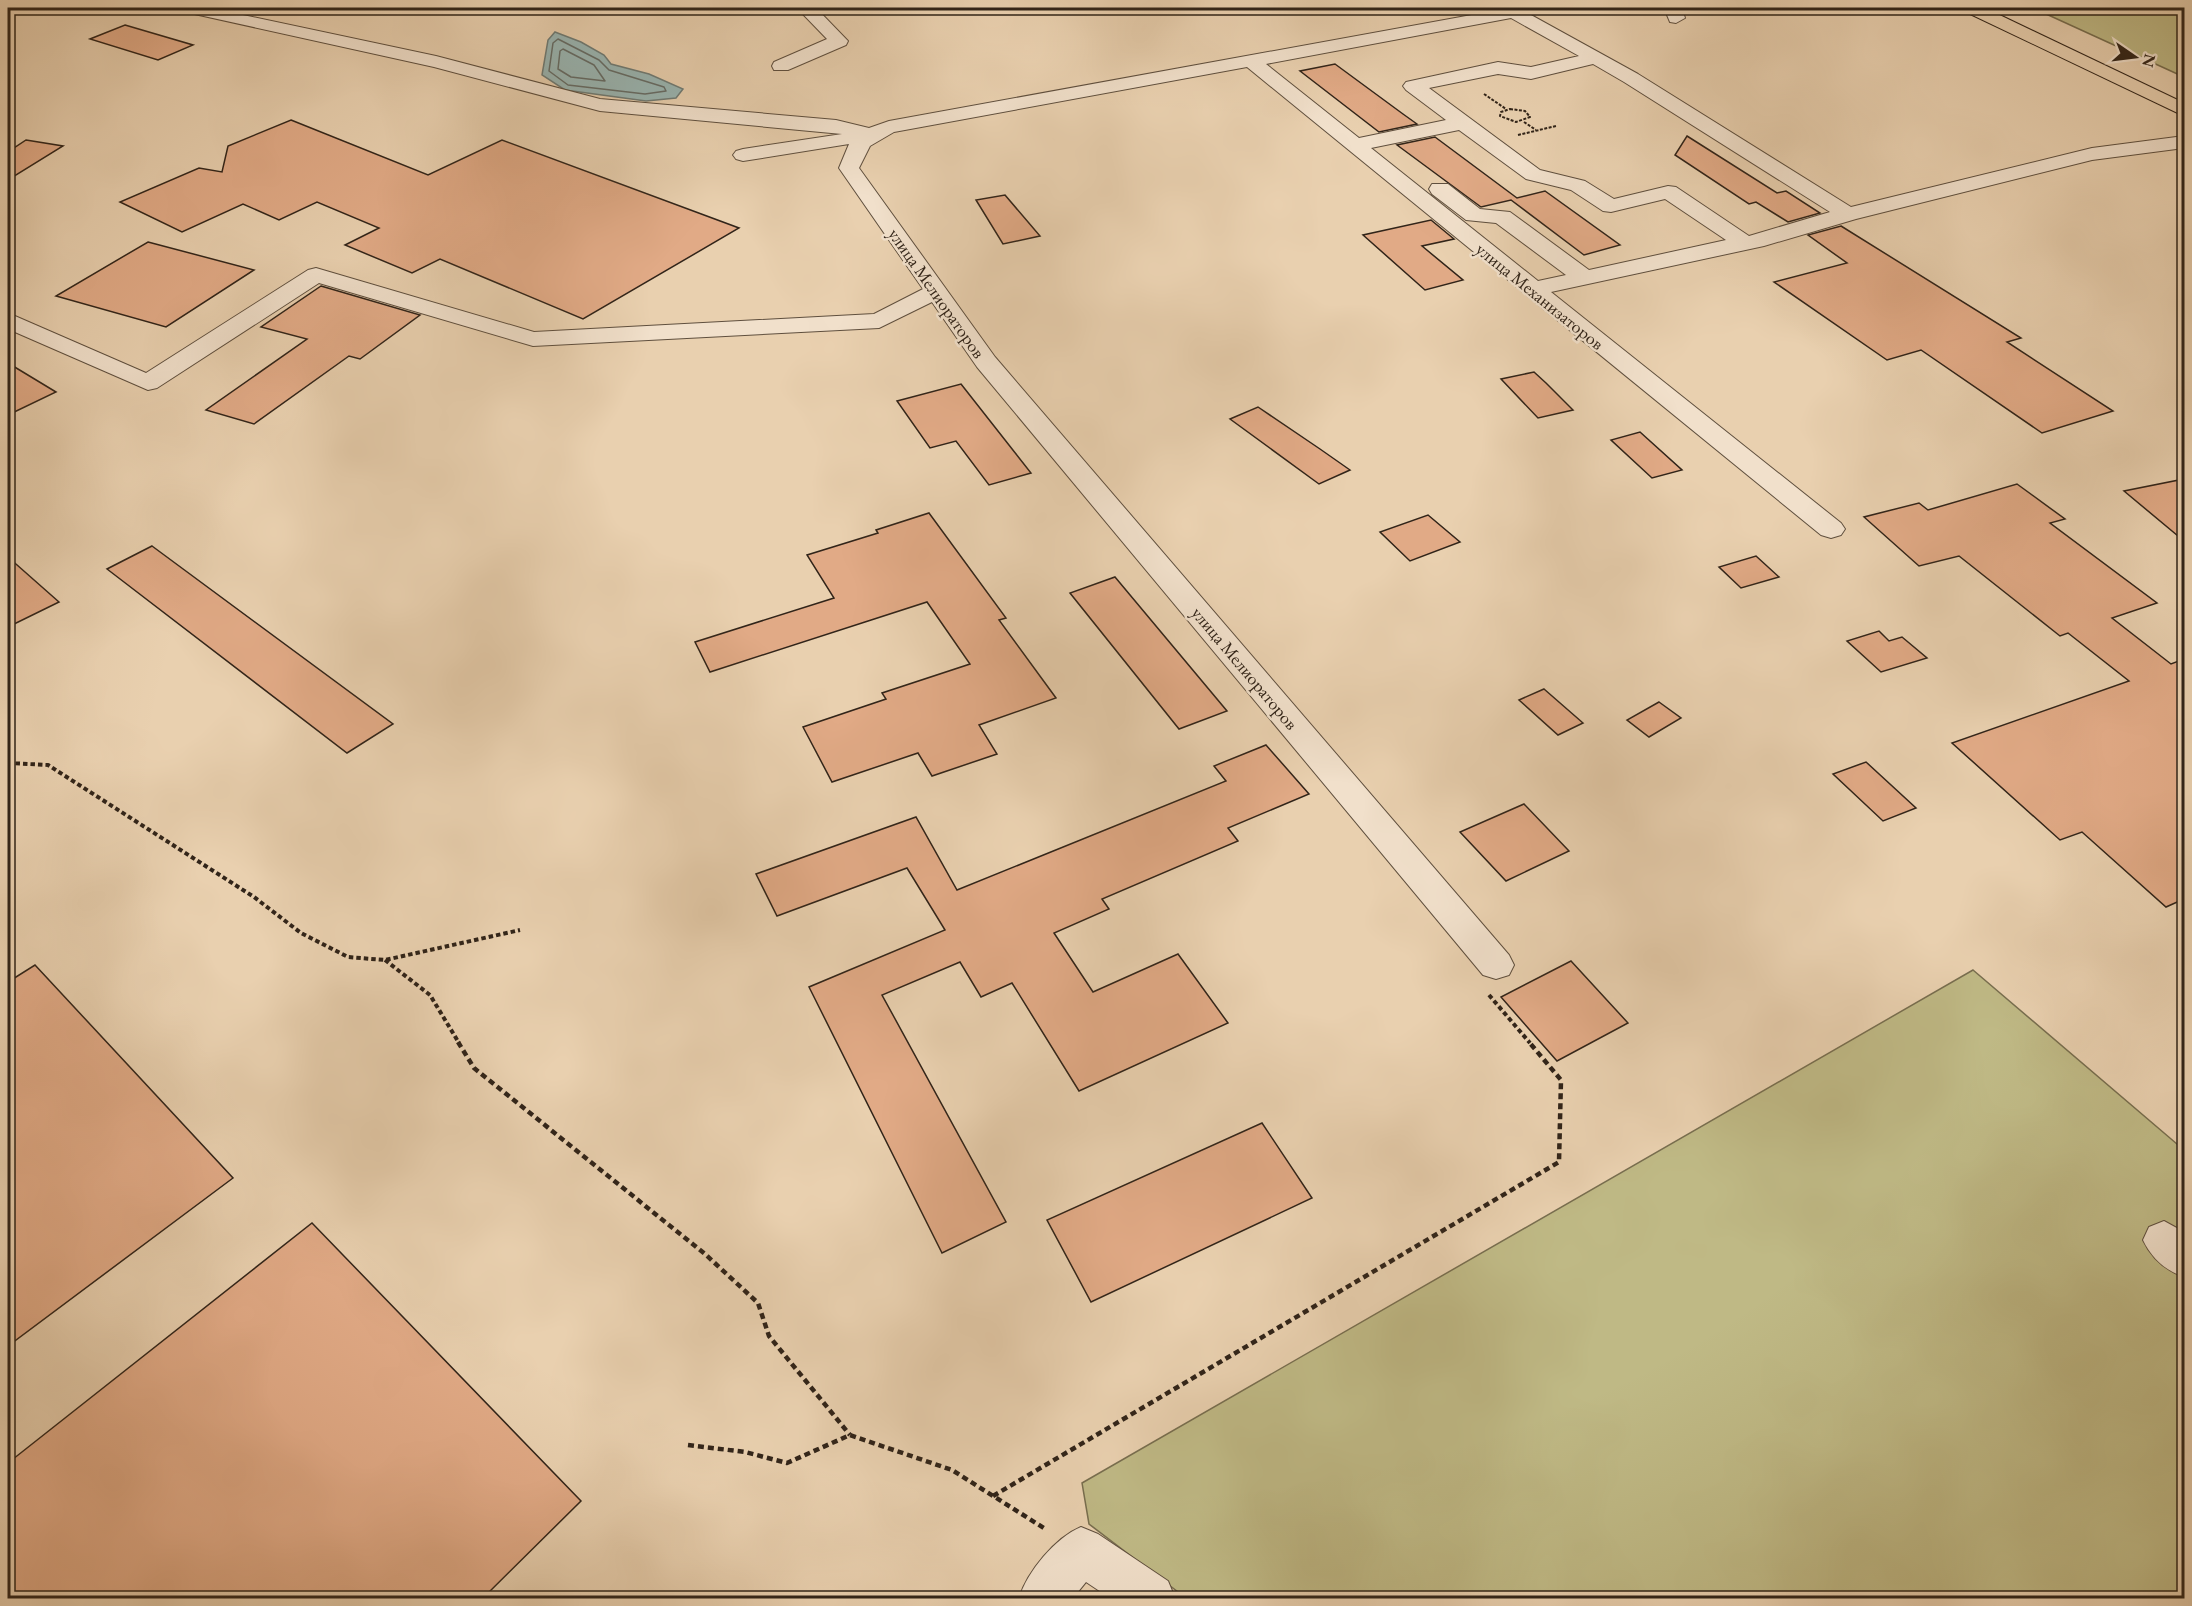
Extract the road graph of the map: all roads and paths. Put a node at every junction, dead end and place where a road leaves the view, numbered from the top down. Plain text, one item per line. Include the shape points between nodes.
1 (190, 8) edge
2 (806, 8) edge
3 (1539, 8) edge
4 (1972, 8) edge
5 (2007, 8) edge
6 (1514, 12) junction
7 (1596, 58) junction
8 (1251, 61) junction
9 (781, 66) dead end
10 (2184, 92) edge
11 (2184, 110) edge
12 (1523, 121) junction
13 (1462, 123) junction
14 (1536, 130) dead end
15 (871, 135) junction
16 (2184, 142) edge
17 (1365, 143) junction
18 (743, 155) dead end
19 (1848, 214) junction
20 (1745, 243) junction
21 (1584, 278) junction
22 (1531, 289) junction
23 (936, 291) junction
24 (8, 320) edge
25 (1831, 529) dead end
26 (8, 763) edge
27 (520, 930) dead end
28 (385, 960) junction
29 (1496, 965) joint
30 (850, 1435) junction
31 (688, 1445) dead end
32 (993, 1496) junction
33 (1081, 1551) junction
34 (1043, 1599) edge
35 (1151, 1599) edge

1 - 15 street via 436,62 600,105 836,126
2 - 9 street via 838,41
3 - 6 street, улица Мелиораторов
4 - 11 main road
5 - 10 main road
6 - 7 street
6 - 8 street, улица Мелиораторов
7 - 13 street via 1531,73 1498,68 1413,86
7 - 19 street
8 - 15 street, улица Мелиораторов via 938,117 889,127
8 - 17 street, улица Механизаторов
12 - 12 path via 1506,120 1500,113 1510,109 1525,111 1530,117
12 - 14 path
13 - 17 street
13 - 20 street via 1533,176 1578,184 1611,206 1668,192
15 - 18 street
15 - 23 street, улица Мелиораторов via 854,148 849,168
16 - 19 street via 2092,154
17 - 21 street via 1474,215 1502,217
17 - 22 street, улица Механизаторов
19 - 20 street
20 - 21 street
21 - 22 street
22 - 25 street, улица Механизаторов
23 - 24 street via 879,321 533,339 316,275 148,383
23 - 29 street, улица Мелиораторов via 986,362
26 - 28 path via 48,765 254,897 302,933 348,957
27 - 28 path
28 - 30 path via 430,995 474,1068 705,1254 758,1303 769,1336
29 - 32 path via 1489,995 1562,1080 1559,1162
30 - 31 path via 787,1463 745,1452
30 - 32 path via 952,1470
32 - 33 path
33 - 34 street
33 - 35 street

